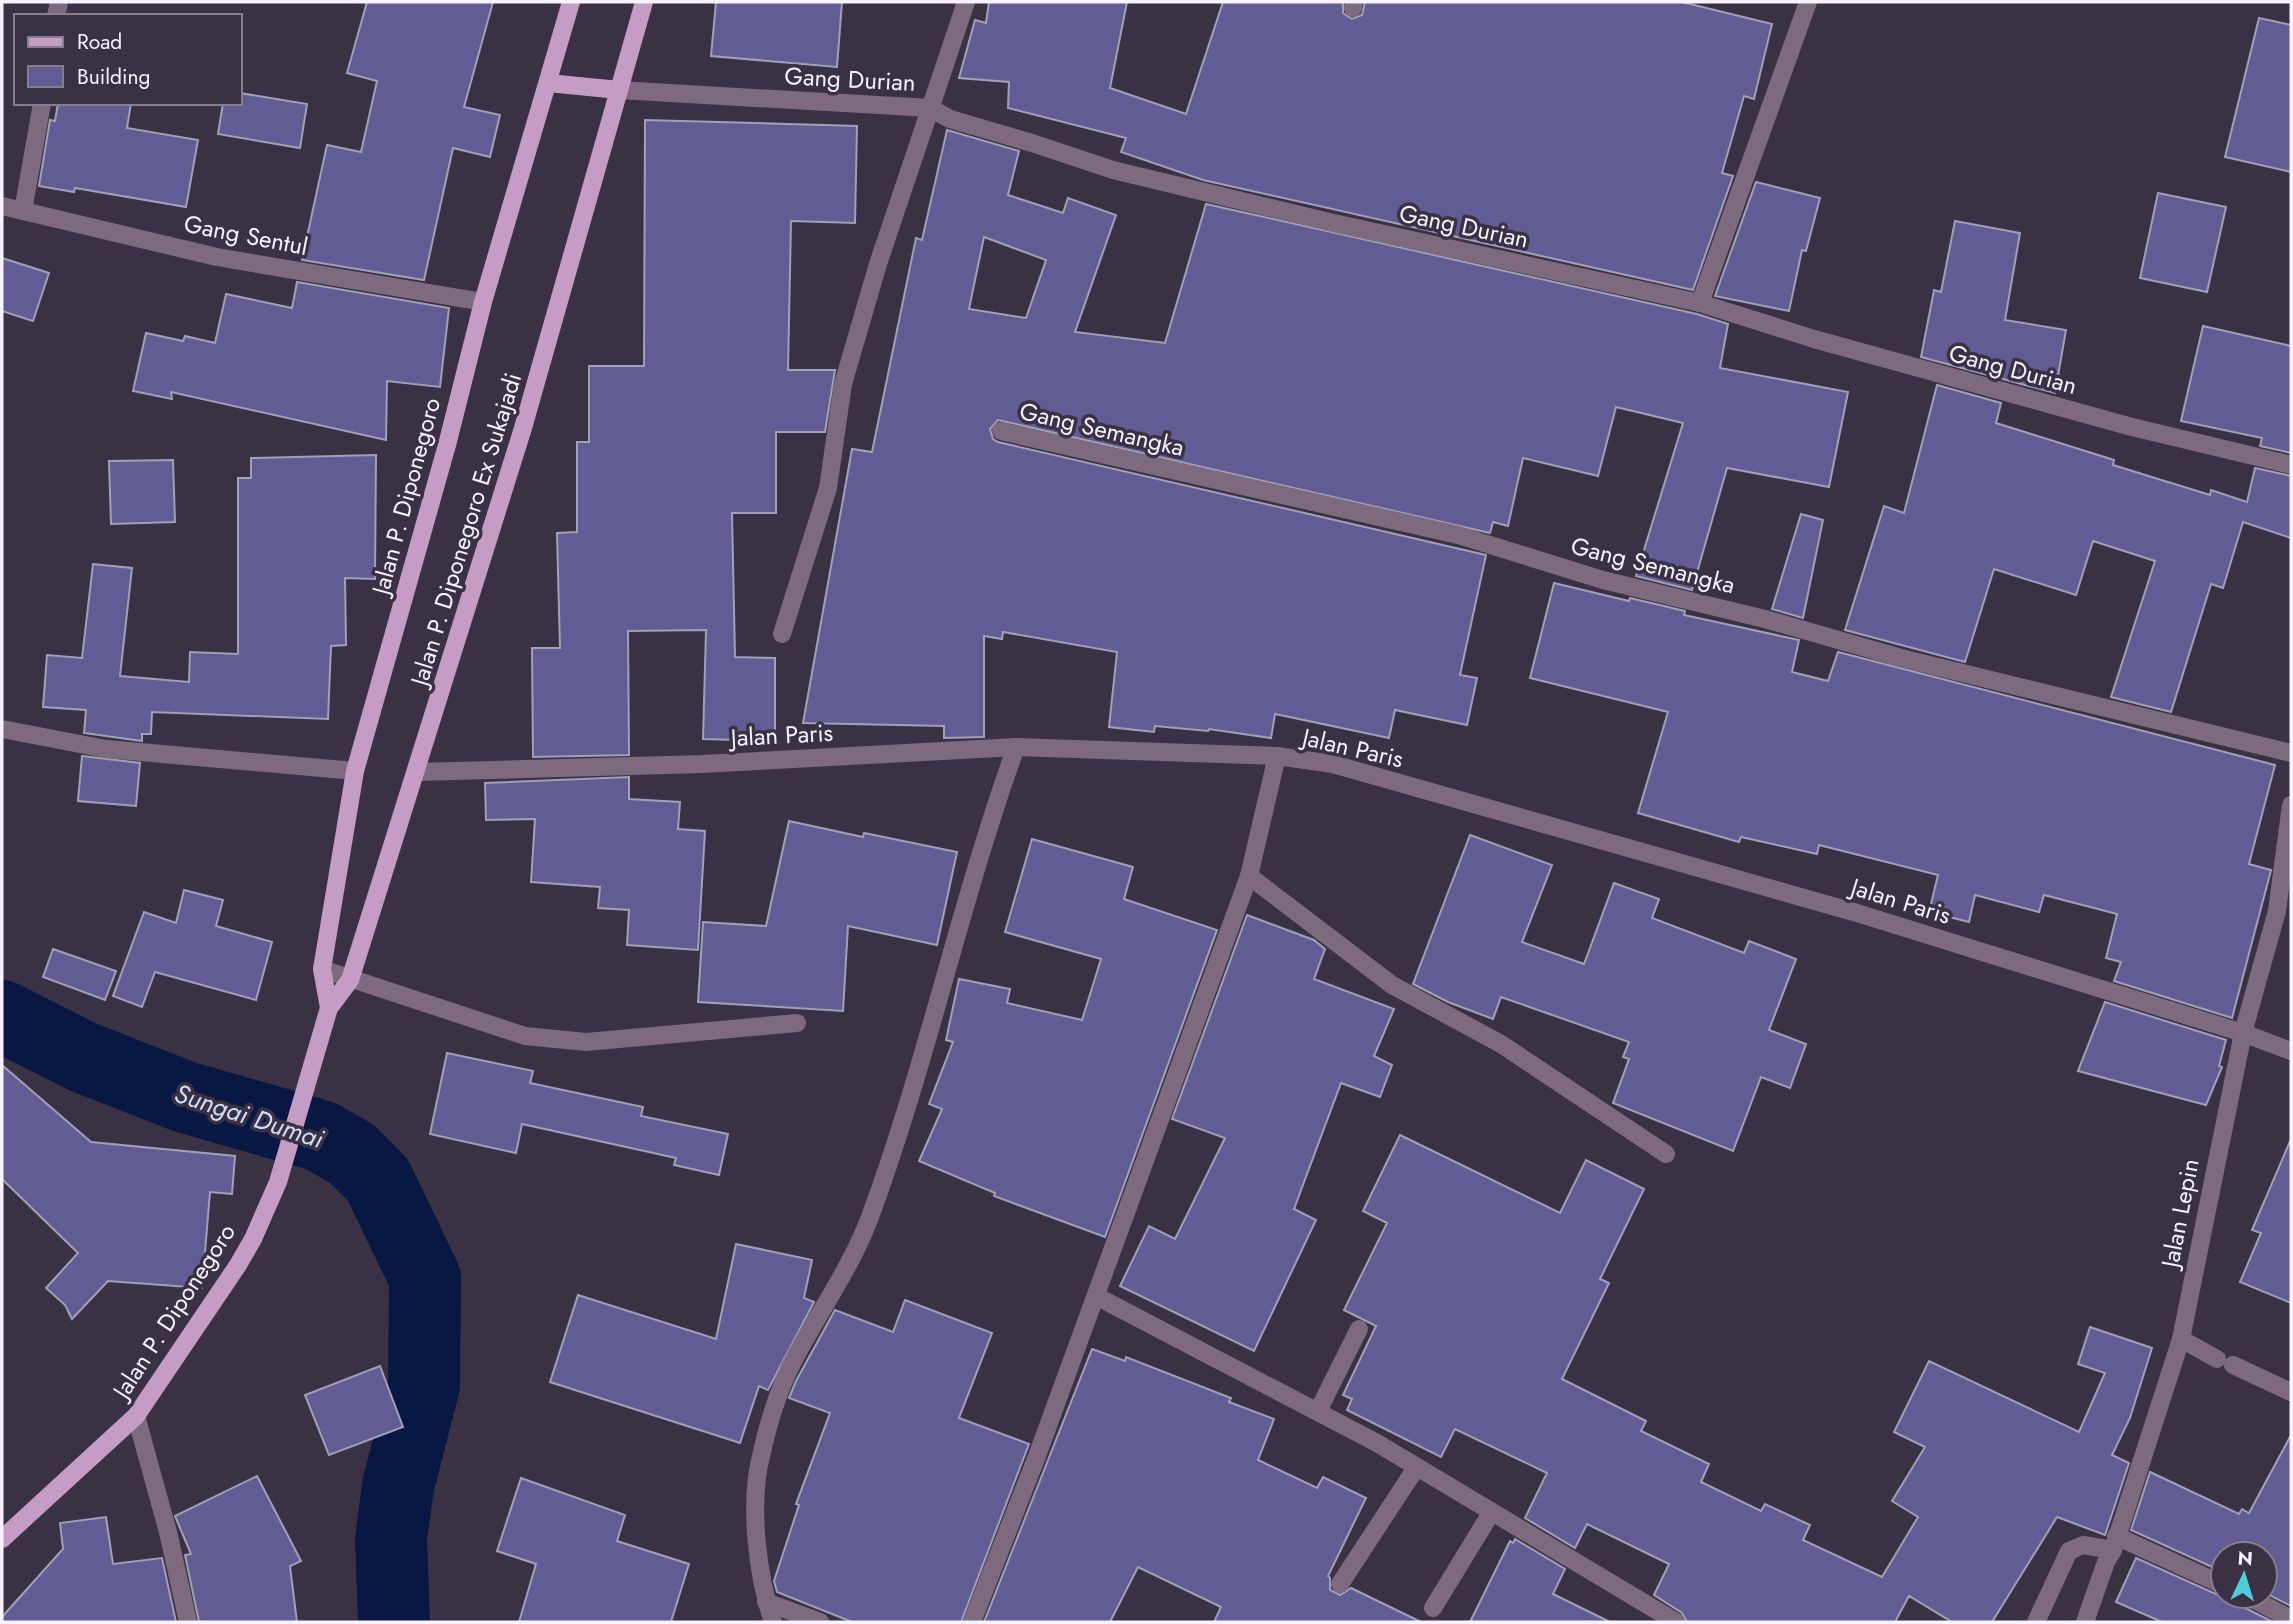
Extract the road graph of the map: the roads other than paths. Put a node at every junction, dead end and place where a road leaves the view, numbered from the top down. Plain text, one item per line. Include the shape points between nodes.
1 (572, 2) edge
2 (644, 2) edge
3 (966, 2) edge
4 (1808, 2) edge
5 (548, 83) junction
6 (619, 90) junction
7 (42, 105) edge
8 (930, 108) junction
9 (2, 206) edge
10 (23, 211) junction
11 (483, 302) junction
12 (1700, 303) junction
13 (1001, 431) dead end
14 (2291, 465) edge
15 (782, 634) dead end
16 (2, 729) edge
17 (1016, 747) junction
18 (2291, 753) edge
19 (1277, 756) junction
20 (355, 771) junction
21 (417, 772) junction
22 (2291, 805) edge
23 (1250, 876) junction
24 (322, 969) junction
25 (350, 979) junction
26 (329, 1008) junction
27 (797, 1023) dead end
28 (2243, 1033) junction
29 (2291, 1051) edge
30 (311, 1061) joint
31 (1666, 1154) dead end
32 (1096, 1296) junction
33 (1359, 1329) dead end
34 (2181, 1339) junction
35 (2291, 1392) edge
36 (1318, 1411) junction
37 (136, 1416) junction
38 (1416, 1468) junction
39 (1492, 1513) junction
40 (2, 1539) edge
41 (2115, 1543) junction
42 (2209, 1580) edge
43 (1340, 1584) dead end
44 (766, 1602) junction
45 (1433, 1608) dead end
46 (2274, 1610) edge
47 (2291, 1619) edge
48 (188, 1622) edge
49 (773, 1622) edge
50 (820, 1622) edge
51 (972, 1622) edge
52 (1676, 1622) edge
53 (2036, 1622) edge
54 (2085, 1622) edge

1 - 5 main road, Jalan P. Diponegoro
2 - 6 main road, Jalan P. Diponegoro Ex Sukajadi
3 - 8 street
4 - 12 street
5 - 6 main road
5 - 11 main road, Jalan P. Diponegoro
6 - 8 street, Gang Durian
6 - 21 main road, Jalan P. Diponegoro Ex Sukajadi via 523,428
7 - 10 street
8 - 12 street, Gang Durian via 950,119 1113,170
8 - 15 street via 844,384 828,488
9 - 10 street, Gang Sentul
10 - 11 street, Gang Sentul via 217,257
11 - 20 main road, Jalan P. Diponegoro
12 - 14 street, Gang Durian via 2132,427
13 - 18 street, Gang Semangka via 1458,535 1603,580 1901,658
16 - 20 street via 106,749
17 - 19 street, Jalan Paris
17 - 21 street, Jalan Paris via 702,764
17 - 44 street via 893,1153 856,1253 797,1353 776,1399 754,1497
19 - 23 street
19 - 28 street, Jalan Paris via 1333,764 1675,860
20 - 24 main road, Jalan P. Diponegoro
21 - 25 main road, Jalan P. Diponegoro Ex Sukajadi
22 - 28 street, Jalan Lepin via 2277,911
23 - 31 street via 1392,985 1501,1044
23 - 32 street
24 - 25 street
24 - 26 main road, Jalan P. Diponegoro
25 - 26 main road, Jalan P. Diponegoro Ex Sukajadi
25 - 27 street via 525,1036 586,1042
26 - 30 main road, Jalan P. Diponegoro Ex Sukajadi
28 - 29 street, Jalan Paris
28 - 34 street, Jalan Lepin
30 - 37 main road, Jalan P. Diponegoro via 278,1182 253,1240
32 - 36 street
32 - 51 street
33 - 36 street
34 - 35 street
34 - 41 street, Jalan Lepin
36 - 38 street
37 - 40 main road, Jalan P. Diponegoro
37 - 48 street
38 - 39 street
38 - 43 street
39 - 45 street
39 - 52 street
41 - 42 street
41 - 53 street via 2083,1545 2070,1551
41 - 54 street, Jalan Lepin
44 - 49 street
44 - 50 street
46 - 47 street

